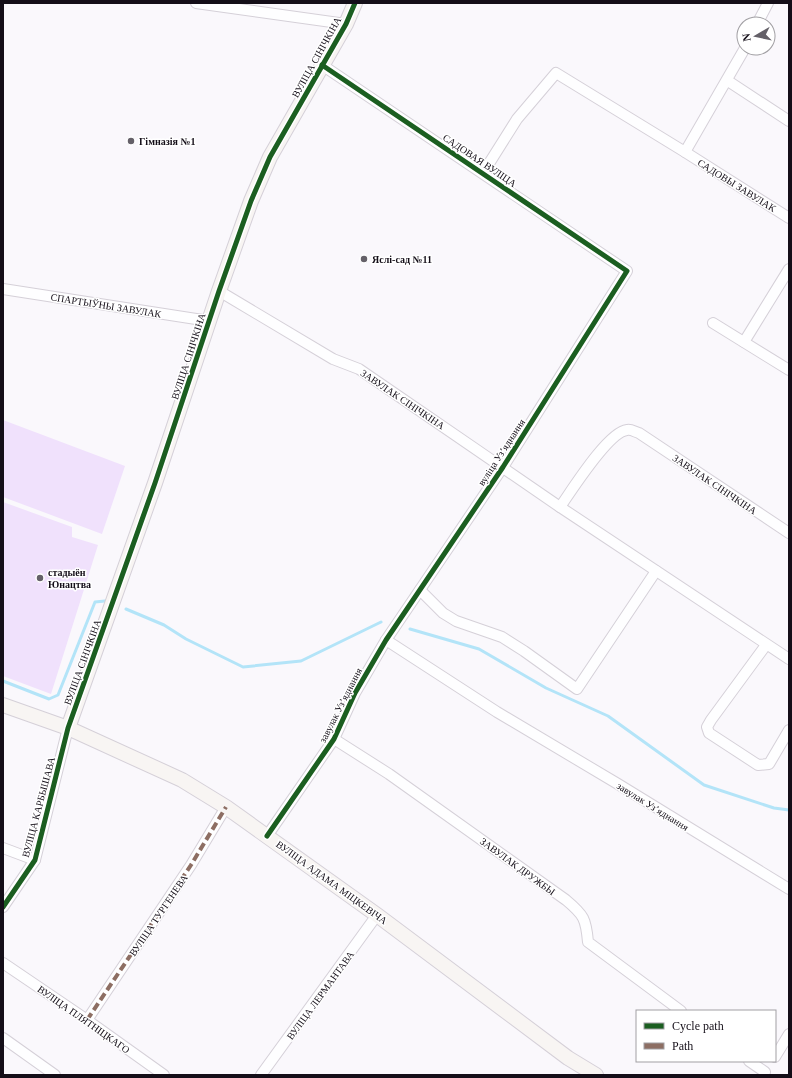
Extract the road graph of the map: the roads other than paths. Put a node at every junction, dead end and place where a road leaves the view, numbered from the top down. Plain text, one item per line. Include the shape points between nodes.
1 (196, 3) edge
2 (355, 3) edge
3 (768, 3) edge
4 (212, 4) edge
5 (761, 16) edge
6 (346, 24) junction
7 (741, 56) edge
8 (322, 65) junction
9 (728, 81) junction
10 (789, 122) edge
11 (685, 152) junction
12 (483, 173) junction
13 (789, 218) edge
14 (789, 269) edge
15 (627, 271) joint
16 (3, 289) edge
17 (219, 291) junction
18 (209, 321) junction
19 (713, 323) dead end
20 (744, 342) junction
21 (789, 370) edge
22 (503, 467) junction
23 (560, 507) junction
24 (789, 534) edge
25 (656, 571) junction
26 (420, 590) junction
27 (386, 640) junction
28 (766, 644) junction
29 (789, 658) edge
30 (3, 705) edge
31 (68, 728) junction
32 (789, 730) edge
33 (334, 739) junction
34 (226, 807) junction
35 (267, 836) junction
36 (3, 848) edge
37 (35, 860) junction
38 (789, 889) edge
39 (3, 907) edge
40 (377, 915) junction
41 (3, 963) edge
42 (680, 1010) edge
43 (87, 1020) junction
44 (789, 1034) edge
45 (3, 1038) edge
46 (776, 1055) edge
47 (750, 1062) edge
48 (771, 1062) edge
49 (764, 1074) edge
50 (55, 1075) edge
51 (164, 1075) edge
52 (262, 1075) edge
53 (596, 1075) edge

1 - 4 street
2 - 6 street, ВУЛІЦА СІНІЧКІНА
3 - 5 street
4 - 6 street
6 - 8 street, ВУЛІЦА СІНІЧКІНА
7 - 9 street
8 - 12 street, САДОВАЯ ВУЛІЦА
8 - 17 street, ВУЛІЦА СІНІЧКІНА via 270,157
9 - 10 street
9 - 11 street
11 - 12 street, САДОВАЯ ВУЛІЦА via 556,73 517,119
11 - 13 street, САДОВЫ ЗАВУЛАК
12 - 15 street, САДОВАЯ ВУЛІЦА
14 - 20 street
15 - 22 street, вуліца Узʼяднання
16 - 18 street, СПАРТЫЎНЫ ЗАВУЛАК
17 - 18 street, ВУЛІЦА СІНІЧКІНА
17 - 22 street, ЗАВУЛАК СІНІЧКІНА via 333,359 359,369
18 - 31 street, ВУЛІЦА СІНІЧКІНА
19 - 20 street
20 - 21 street
22 - 23 street, ЗАВУЛАК СІНІЧКІНА
22 - 26 street, вуліца Узʼяднання
23 - 24 street, ЗАВУЛАК СІНІЧКІНА via 608,441 629,429 639,433
23 - 25 street, ЗАВУЛАК СІНІЧКІНА
25 - 26 street via 577,689 502,637 456,621 443,613
25 - 28 street, ЗАВУЛАК СІНІЧКІНА
26 - 27 street, вуліца Узʼяднання
27 - 33 street, завулак Узʼяднання via 354,692
27 - 38 street, завулак Узʼяднання via 497,712
28 - 29 street, ЗАВУЛАК СІНІЧКІНА
28 - 32 street via 707,727 709,734 758,765 769,764
30 - 31 street, ВУЛІЦА АДАМА МІЦКЕВІЧА
31 - 34 street, ВУЛІЦА АДАМА МІЦКЕВІЧА via 182,780
31 - 37 street, ВУЛІЦА КАРБЫШАВА
33 - 35 street, завулак Узʼяднання
33 - 42 street, ЗАВУЛАК ДРУЖБЫ via 389,774 566,900 581,913 586,925 588,942
34 - 35 street, ВУЛІЦА АДАМА МІЦКЕВІЧА
34 - 43 street, ВУЛІЦА ТУРГЕНЕВА via 191,865
35 - 40 street, ВУЛІЦА АДАМА МІЦКЕВІЧА
36 - 37 street
37 - 39 street, ВУЛІЦА КАРБЫШАВА
40 - 52 street, ВУЛІЦА ЛЕРМАНТАВА
40 - 53 street, ВУЛІЦА АДАМА МІЦКЕВІЧА via 568,1058
41 - 43 street, ВУЛІЦА ПЛЯТНІЦКАГО
43 - 51 street, ВУЛІЦА ПЛЯТНІЦКАГО
44 - 46 street
45 - 50 street
47 - 49 street
48 - 49 street

